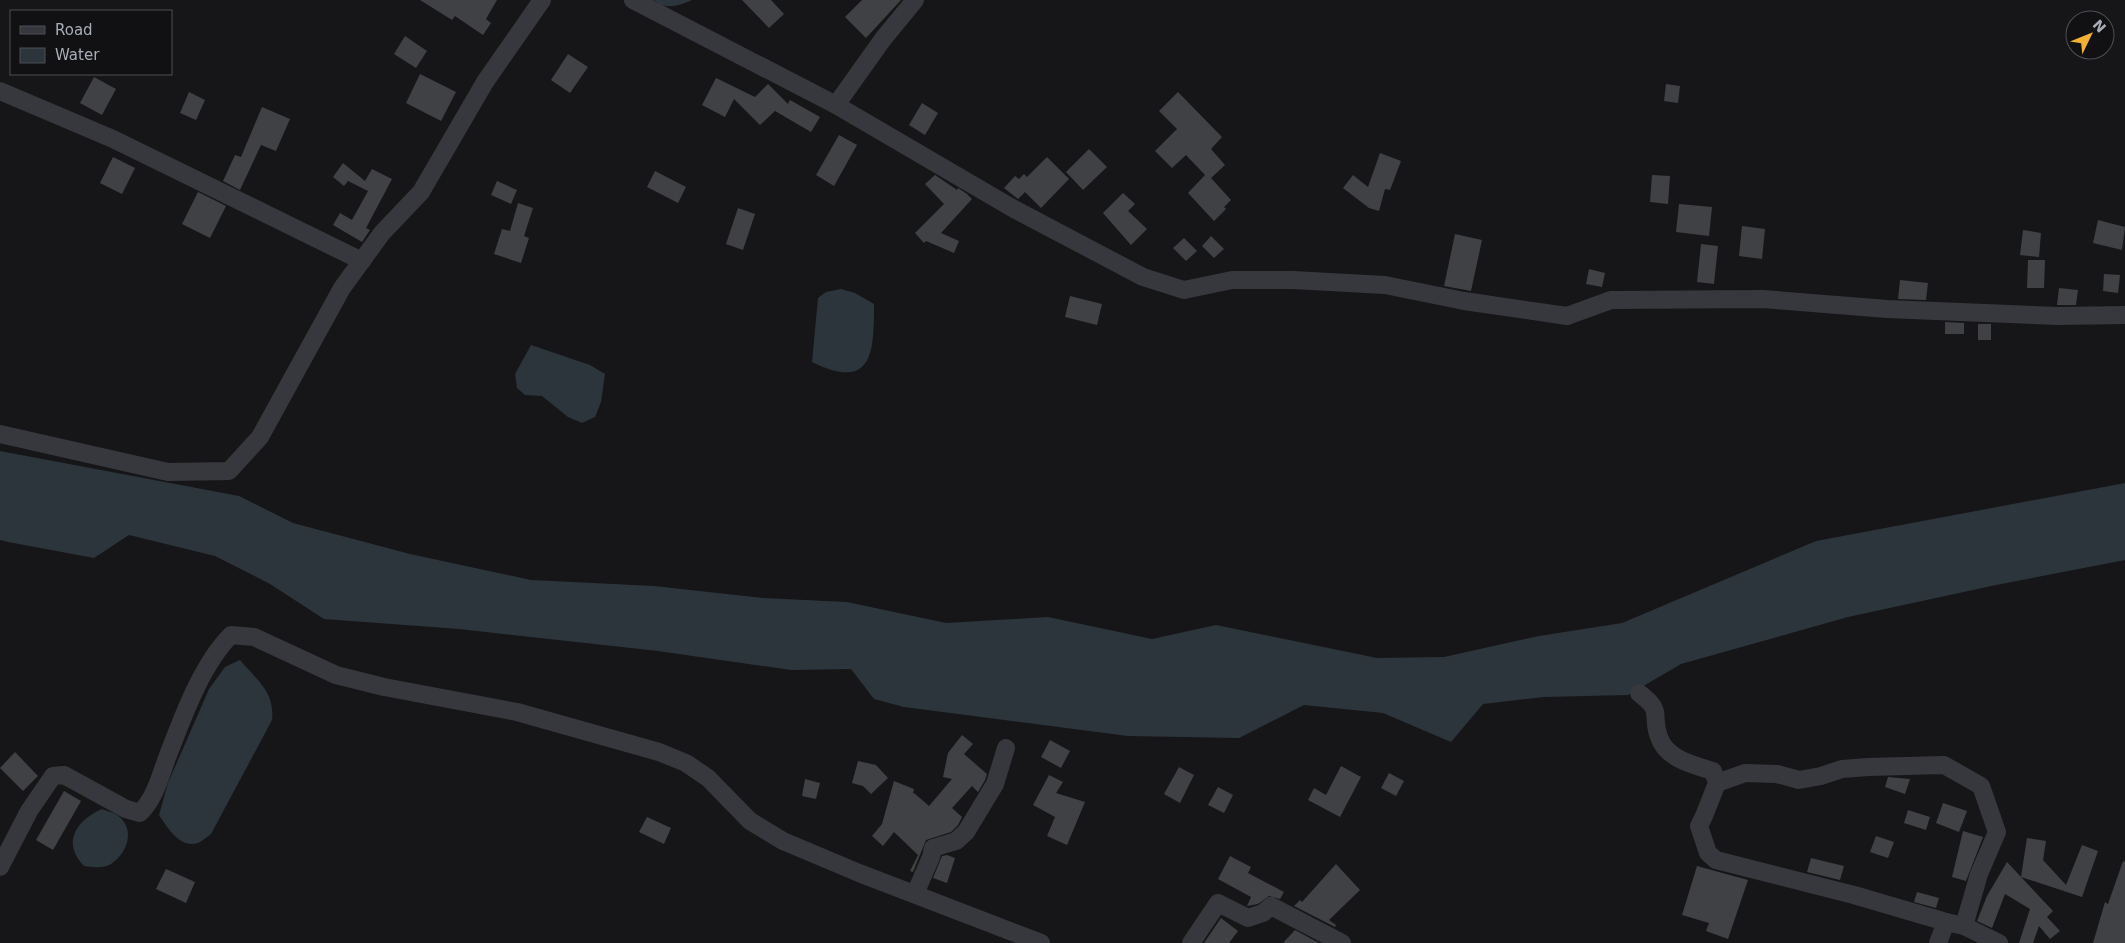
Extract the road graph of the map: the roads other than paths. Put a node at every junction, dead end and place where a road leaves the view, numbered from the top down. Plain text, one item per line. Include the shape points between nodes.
1 (542, 0) edge
2 (633, 0) edge
3 (915, 0) edge
4 (0, 91) edge
5 (836, 105) junction
6 (362, 261) junction
7 (2125, 315) edge
8 (0, 434) edge
9 (1639, 693) dead end
10 (1006, 748) dead end
11 (1717, 783) junction
12 (0, 867) edge
13 (915, 894) junction
14 (1946, 922) junction
15 (1964, 926) junction
16 (1041, 943) edge
17 (1191, 943) edge
18 (1342, 943) edge
19 (1938, 943) edge
20 (1999, 943) edge

1 - 6 street via 485,82 421,192 382,233
2 - 5 street
3 - 5 street
4 - 6 street via 112,139
5 - 7 street via 1023,213 1143,277 1184,290 1232,280 1385,285 1464,301 1567,316 1611,300 1763,299 1897,310
6 - 8 street via 342,288 260,438 229,471 168,472
9 - 11 street via 1652,703 1659,737 1667,750 1685,761 1713,771
10 - 13 street via 995,784 966,832 956,841 933,848
11 - 14 street via 1699,826 1708,853 1716,860
11 - 15 street via 1746,773 1777,774 1799,780 1868,766 1944,765 1981,786 1997,832 1979,874
12 - 13 street via 29,811 52,776 64,774 126,809 140,813 150,802 207,665 231,635 254,637 336,675 518,712 659,752 686,763 708,778 750,821 783,841
13 - 16 street
14 - 15 street
14 - 19 street
15 - 20 street
17 - 18 street via 1218,903 1248,918 1263,913 1270,906

